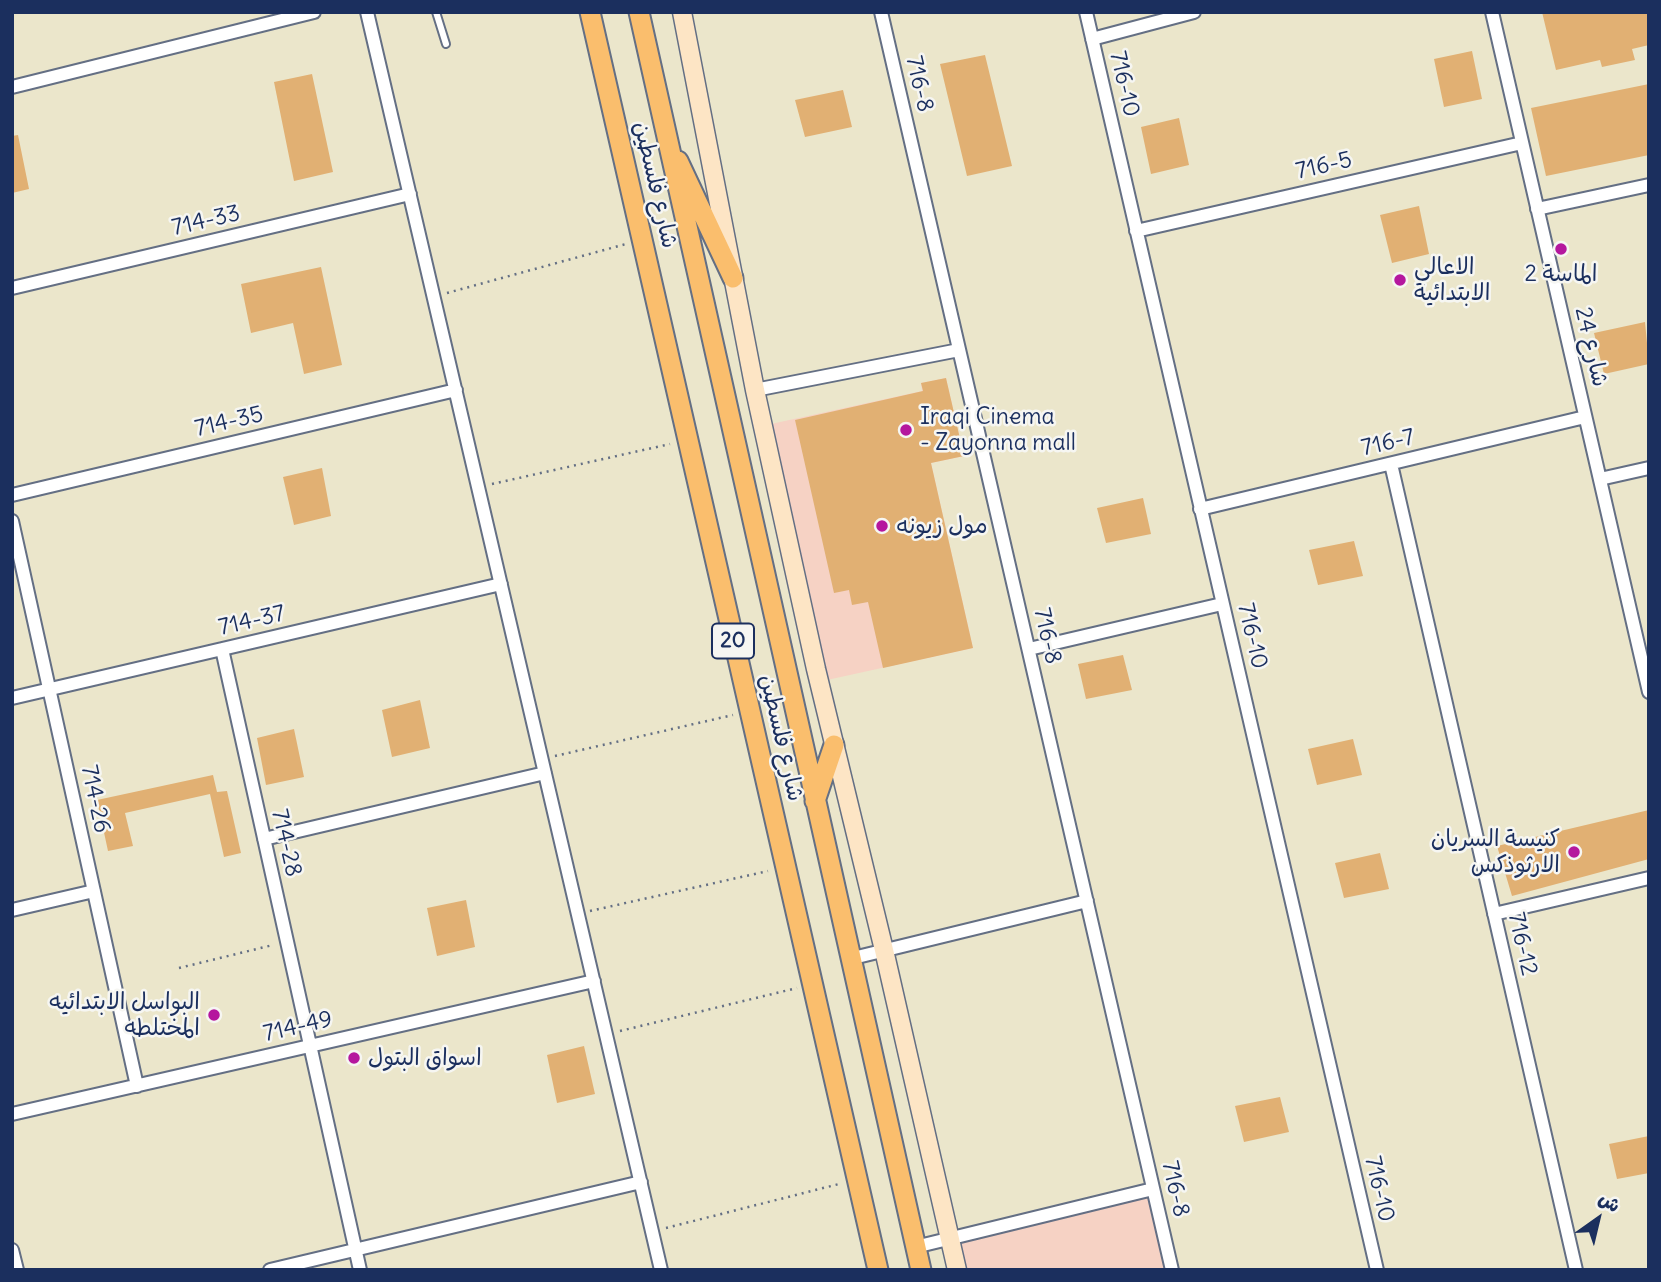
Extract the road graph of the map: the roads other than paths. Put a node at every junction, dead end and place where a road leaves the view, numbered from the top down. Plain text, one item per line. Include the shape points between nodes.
1 (314, 12) edge
2 (367, 12) edge
3 (436, 12) edge
4 (590, 12) edge
5 (639, 12) edge
6 (682, 12) edge
7 (881, 12) edge
8 (1086, 12) edge
9 (1194, 12) edge
10 (1492, 12) edge
11 (1092, 39) junction
12 (446, 44) dead end
13 (12, 87) edge
14 (667, 141) junction
15 (1522, 143) junction
16 (1649, 185) edge
17 (410, 194) junction
18 (1537, 209) junction
19 (1136, 231) junction
20 (733, 278) junction
21 (12, 288) edge
22 (959, 350) junction
23 (456, 390) junction
24 (755, 390) junction
25 (1585, 417) junction
26 (1391, 464) junction
27 (1649, 468) edge
28 (1600, 479) junction
29 (12, 495) edge
30 (1200, 509) junction
31 (12, 521) edge
32 (501, 584) junction
33 (1222, 604) junction
34 (222, 649) junction
35 (1029, 649) junction
36 (50, 690) junction
37 (1649, 692) edge
38 (12, 698) edge
39 (834, 745) junction
40 (544, 766) junction
41 (814, 803) junction
42 (264, 839) junction
43 (1649, 878) edge
44 (94, 891) junction
45 (1087, 901) junction
46 (12, 909) edge
47 (1494, 914) junction
48 (884, 950) junction
49 (849, 959) junction
50 (594, 981) junction
51 (310, 1046) junction
52 (137, 1086) junction
53 (12, 1114) edge
54 (641, 1182) junction
55 (1153, 1189) junction
56 (950, 1238) junction
57 (915, 1247) junction
58 (12, 1250) edge
59 (355, 1250) junction
60 (17, 1270) edge
61 (270, 1270) edge
62 (360, 1270) edge
63 (662, 1270) edge
64 (878, 1270) edge
65 (921, 1270) edge
66 (957, 1270) edge
67 (1172, 1270) edge
68 (1377, 1270) edge
69 (1576, 1270) edge

1 - 13 street
2 - 17 street
3 - 12 lane
4 - 64 main road, شارع فلسطين / 20
5 - 14 main road, شارع فلسطين / 20
6 - 20 street
7 - 22 street, 716-8
8 - 11 street, 716-10
9 - 11 street
10 - 15 street, شارع 24
11 - 19 street, 716-10
14 - 20 main road
14 - 41 main road, شارع فلسطين / 20
15 - 18 street, شارع 24
15 - 19 street, 716-5
16 - 18 street
17 - 21 street, 714-33
17 - 23 street
18 - 25 street, شارع 24
19 - 30 street, 716-10
20 - 24 street
22 - 24 street
22 - 35 street, 716-8
23 - 29 street, 714-35
23 - 32 street
24 - 39 street
25 - 26 street, 716-7
25 - 28 street, شارع 24
26 - 30 street, 716-7
26 - 47 street, 716-12
27 - 28 street
28 - 37 street, شارع 24
30 - 33 street, 716-10
31 - 36 street, 714-26
32 - 34 street, 714-37
32 - 40 street
33 - 35 street
33 - 68 street, 716-10
34 - 36 street, 714-37
34 - 42 street, 714-28
35 - 45 street, 716-8
36 - 38 street, 714-37
36 - 44 street, 714-26
39 - 41 main road
39 - 48 street
40 - 42 street
40 - 50 street
41 - 49 main road, شارع فلسطين / 20
42 - 51 street, 714-28
43 - 47 street
44 - 46 street
44 - 52 street, 714-26
45 - 48 street
45 - 55 street, 716-8
47 - 69 street, 716-12
48 - 49 street
48 - 56 street
49 - 57 main road, شارع فلسطين / 20
50 - 51 street, 714-49
50 - 54 street
51 - 52 street, 714-49
51 - 59 street, 714-28
52 - 53 street, 714-49
54 - 59 street
54 - 63 street
55 - 56 street
55 - 67 street, 716-8
56 - 57 street
56 - 66 street
57 - 65 main road, شارع فلسطين / 20
58 - 60 street
59 - 61 street
59 - 62 street, 714-28

